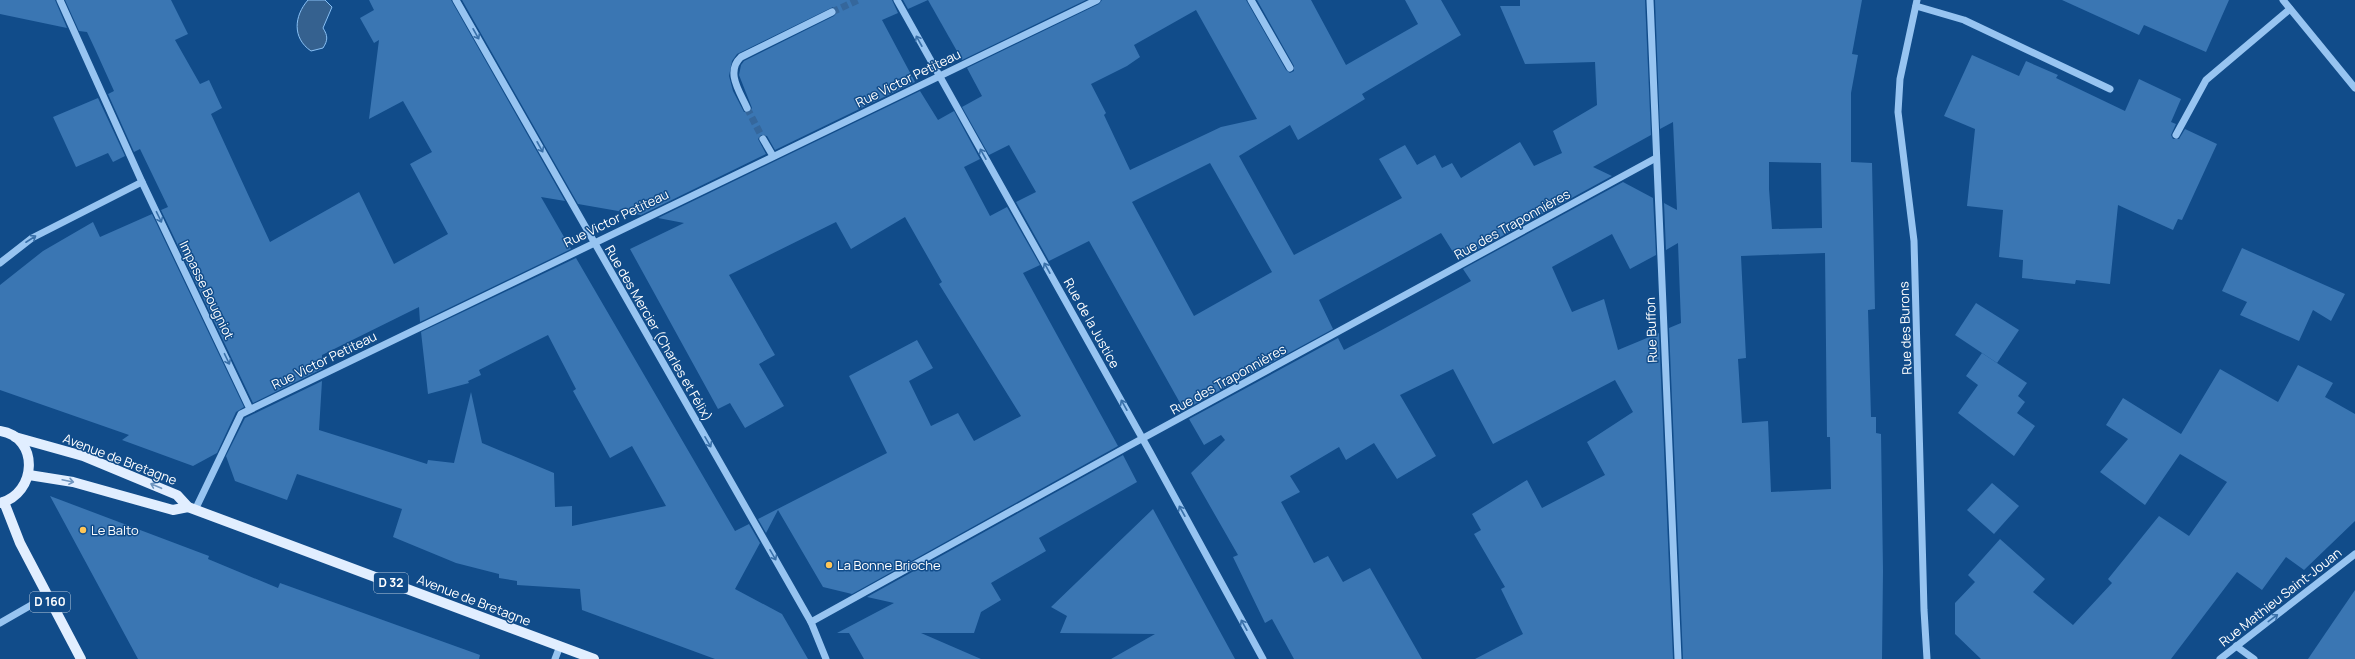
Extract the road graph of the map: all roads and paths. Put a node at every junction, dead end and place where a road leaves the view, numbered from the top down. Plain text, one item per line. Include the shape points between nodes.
1 (60, 0) edge
2 (456, 0) edge
3 (897, 0) edge
4 (1097, 0) edge
5 (1251, 0) edge
6 (1650, 0) edge
7 (2283, 0) edge
8 (1916, 3) edge
9 (2290, 9) junction
10 (832, 12) tunnel mouth
11 (1290, 68) dead end
12 (939, 77) junction
13 (2355, 88) edge
14 (2110, 89) dead end
15 (747, 108) tunnel mouth
16 (2176, 135) dead end
17 (763, 138) tunnel mouth
18 (773, 156) junction
19 (1656, 158) junction
20 (142, 182) junction
21 (593, 242) junction
22 (0, 263) edge
23 (250, 409) junction
24 (0, 431) edge
25 (15, 437) junction
26 (1143, 439) junction
27 (30, 475) junction
28 (2, 502) edge
29 (192, 508) junction
30 (2355, 554) edge
31 (47, 596) junction
32 (811, 622) junction
33 (0, 623) edge
34 (560, 646) junction
35 (2236, 646) junction
36 (81, 659) edge
37 (555, 659) edge
38 (594, 659) edge
39 (826, 659) edge
40 (1263, 659) edge
41 (1678, 659) edge
42 (1927, 659) edge
43 (2220, 659) edge
44 (2254, 659) edge

1 - 20 street, Impasse Bougniot
2 -> 21 street, Rue des Mercier (Charles et Félix)
12 -> 3 street, Rue de la Justice
4 - 12 street, Rue Victor Petiteau
5 - 11 street
6 - 19 street, Rue Buffon
7 - 9 street
8 - 14 street via 1964,20
8 - 42 street, Rue des Burons via 1900,79 1898,112 1914,241
9 - 13 street
9 - 16 street via 2206,80
10 - 15 street via 736,61 734,77
12 - 18 street, Rue Victor Petiteau
26 -> 12 street, Rue de la Justice
17 - 18 street
18 - 21 street, Rue Victor Petiteau
19 - 26 street, Rue des Traponnières
19 - 41 street, Rue Buffon
22 -> 20 street via 32,238
20 -> 23 street, Impasse Bougniot
21 - 23 street, Rue Victor Petiteau
21 -> 32 street, Rue des Mercier (Charles et Félix)
23 - 29 street, Rue Victor Petiteau via 241,414 236,421
24 - 25 main road, Avenue de Bretagne
25 - 27 main road via 28,454
29 -> 25 main road, Avenue de Bretagne via 177,495 83,456
26 - 32 street, Rue des Traponnières
40 -> 26 street, Rue de la Justice
27 - 28 main road via 18,494
27 -> 29 main road, Avenue de Bretagne / D 32 via 73,482 173,510
28 - 31 main road, D 160
29 - 34 main road, Avenue de Bretagne / D 32
35 -> 30 street, Rue Mathieu Saint-Jouan
31 - 33 street
31 - 36 main road, D 160
32 - 39 street, Rue des Mercier (Charles et Félix)
34 - 37 street
34 - 38 main road, Avenue de Bretagne / D 32
35 - 43 street, Rue Mathieu Saint-Jouan
35 - 44 street

